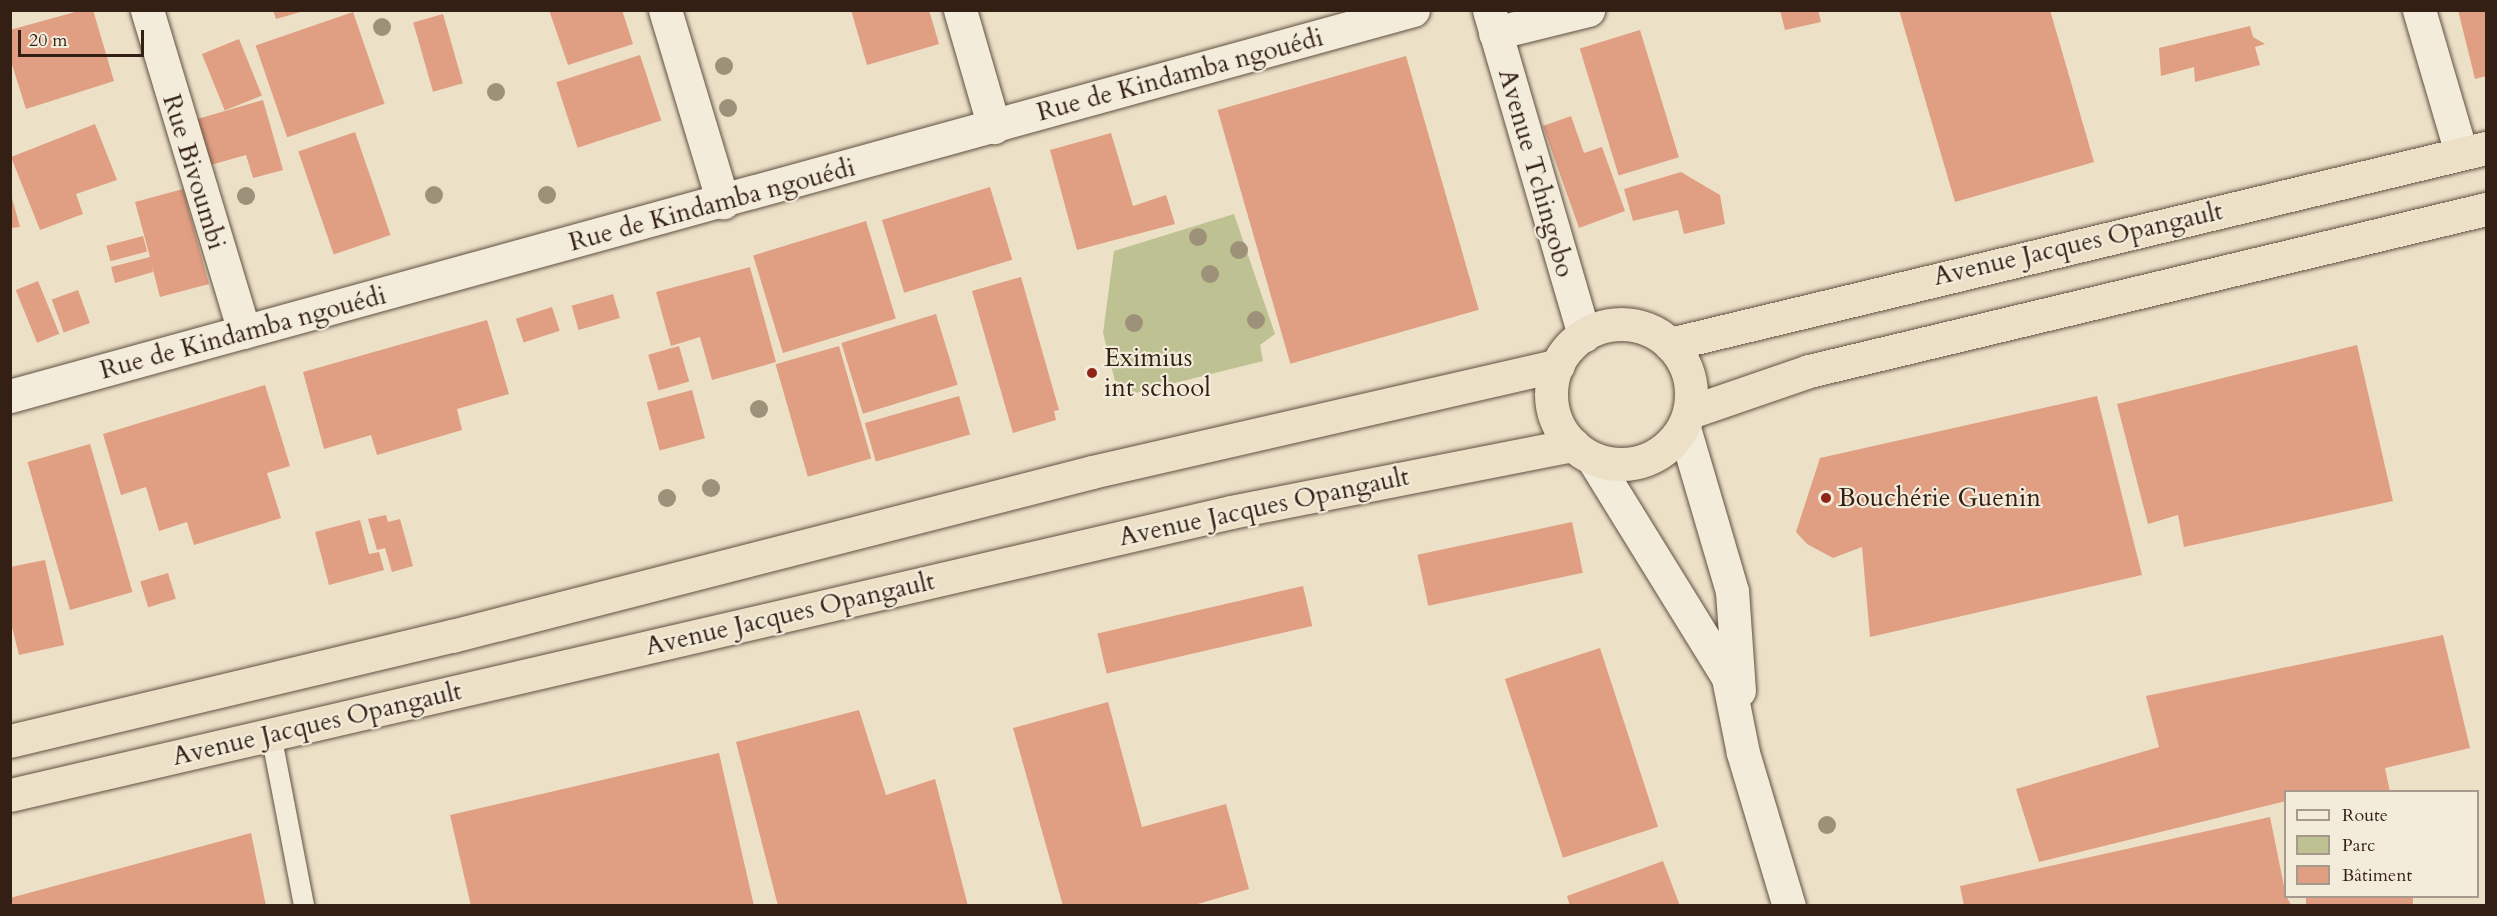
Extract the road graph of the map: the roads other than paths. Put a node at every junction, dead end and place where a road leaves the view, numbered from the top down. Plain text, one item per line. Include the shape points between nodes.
1 (147, 10) edge
2 (664, 10) edge
3 (960, 10) edge
4 (1413, 10) edge
5 (1587, 10) edge
6 (2419, 10) edge
7 (1492, 22) edge
8 (994, 126) junction
9 (2474, 150) edge
10 (723, 202) junction
11 (2487, 209) edge
12 (244, 332) junction
13 (1584, 335) junction
14 (1670, 344) junction
15 (1558, 365) junction
16 (10, 396) edge
17 (1687, 420) junction
18 (1583, 452) junction
19 (271, 734) junction
20 (10, 741) edge
21 (1743, 753) junction
22 (10, 795) edge
23 (304, 906) edge
24 (1789, 906) edge

1 - 12 street, Rue Bivoumbi
2 - 10 street
3 - 8 street
4 - 8 street, Rue de Kindamba ngouédi
5 - 7 street
6 - 9 street
7 - 13 street, Avenue Tchingobo
8 - 10 street, Rue de Kindamba ngouédi
9 - 14 highway, Avenue Jacques Opangault
10 - 12 street, Rue de Kindamba ngouédi
11 - 17 highway via 1809,371
12 - 16 street, Rue de Kindamba ngouédi
13 - 14 highway via 1605,326 1628,325 1651,331
13 - 15 highway
14 - 17 highway via 1684,364 1692,387
15 - 18 highway via 1552,407
15 - 20 highway, Avenue Jacques Opangault via 1092,472 452,636
17 - 18 highway via 1660,454 1638,462 1627,465
17 - 21 street via 1732,591
18 - 19 highway, Avenue Jacques Opangault via 1231,512
18 - 21 street via 1728,678
19 - 22 highway, Avenue Jacques Opangault
19 - 23 lane
21 - 24 street

